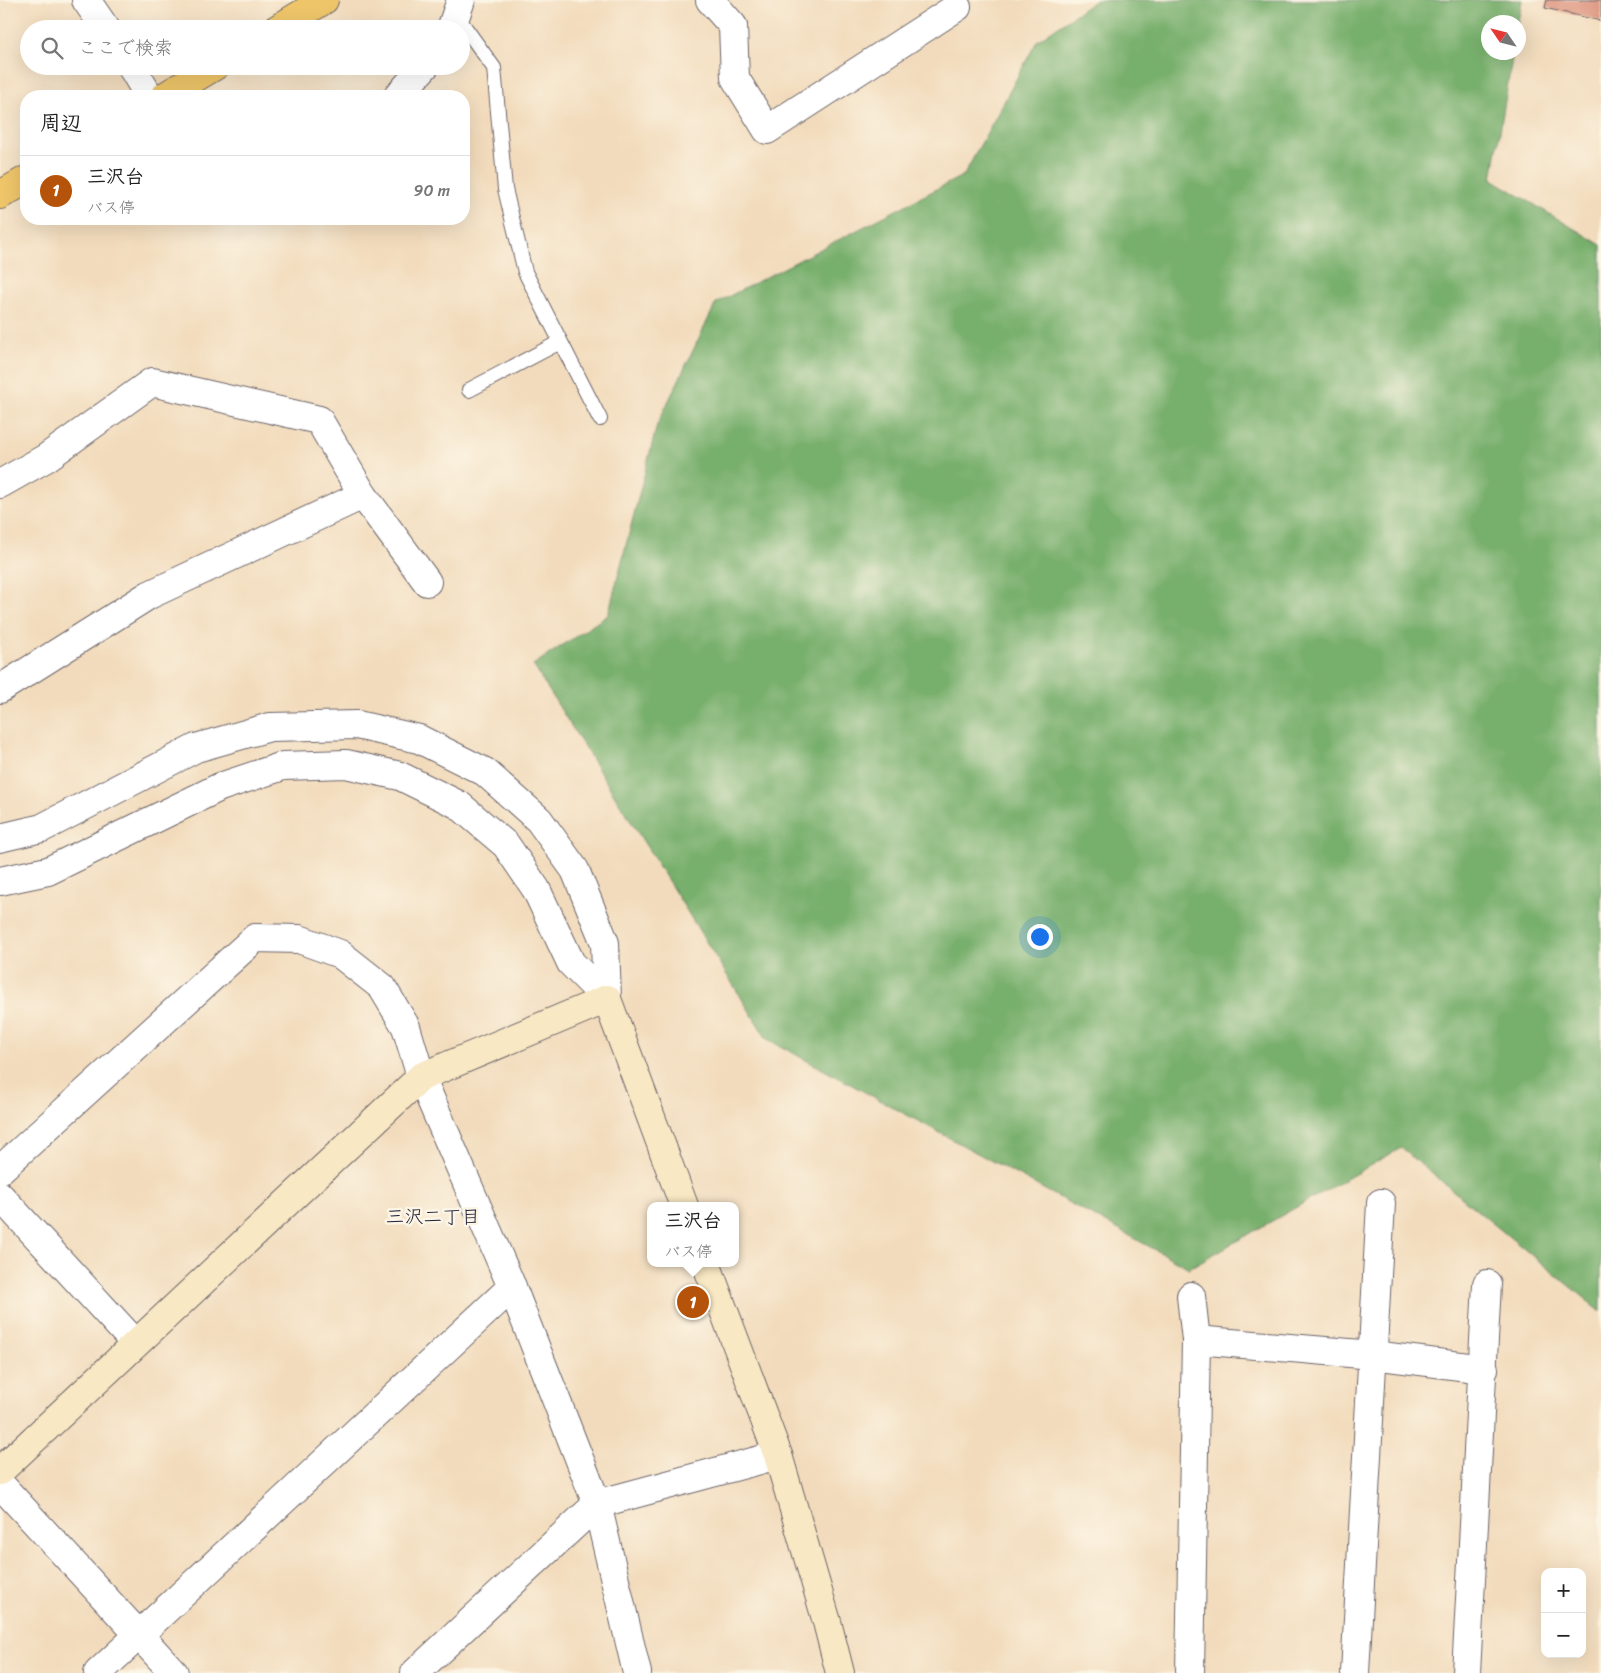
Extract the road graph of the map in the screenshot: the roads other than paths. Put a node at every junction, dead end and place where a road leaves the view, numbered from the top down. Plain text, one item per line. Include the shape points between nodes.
1 (86, 0) edge
2 (324, 0) edge
3 (710, 0) edge
4 (957, 6) dead end
5 (100, 20) edge
6 (292, 20) edge
7 (470, 35) edge
8 (136, 75) edge
9 (200, 75) edge
10 (417, 75) edge
11 (145, 90) edge
12 (175, 90) edge
13 (403, 90) edge
14 (20, 183) edge
15 (0, 195) edge
16 (560, 342) junction
17 (469, 390) dead end
18 (600, 419) dead end
19 (0, 484) edge
20 (363, 495) junction
21 (427, 582) dead end
22 (0, 689) edge
23 (0, 838) edge
24 (0, 881) edge
25 (606, 998) junction
26 (421, 1077) junction
27 (0, 1170) edge
28 (0, 1196) edge
29 (682, 1202) edge
30 (1381, 1203) dead end
31 (707, 1267) edge
32 (1487, 1284) dead end
33 (512, 1287) junction
34 (1191, 1296) dead end
35 (1196, 1340) junction
36 (135, 1343) junction
37 (1373, 1355) junction
38 (1484, 1369) junction
39 (778, 1456) junction
40 (0, 1471) edge
41 (0, 1484) edge
42 (597, 1504) junction
43 (139, 1635) junction
44 (98, 1673) edge
45 (174, 1673) edge
46 (415, 1673) edge
47 (637, 1673) edge
48 (840, 1673) edge
49 (1190, 1673) edge
50 (1355, 1673) edge
51 (1466, 1673) edge

1 - 5 street
2 - 6 main road
3 - 4 street via 733,26 735,78 767,130
7 - 16 lane via 494,68 505,189 525,272
8 - 11 street
9 - 12 main road
10 - 13 street
14 - 15 main road
16 - 17 lane
16 - 18 lane
19 - 20 street via 46,458 152,382 319,420
20 - 21 street
20 - 22 street via 149,595
23 - 25 street via 42,828 196,748 270,727 356,724 419,739 485,772 539,820 575,870 605,943
24 - 25 street via 48,871 220,787 283,766 346,764 400,776 459,805 506,845 536,889 571,963
25 - 26 street
25 - 29 street
26 - 27 street via 406,1027 382,987 340,954 299,938 254,938
26 - 33 street
26 - 36 street
28 - 36 street
30 - 37 street
31 - 39 street
32 - 38 street
33 - 42 street
33 - 43 street
34 - 35 street
35 - 37 street
35 - 49 street
36 - 40 street
37 - 38 street
37 - 50 street
38 - 51 street
39 - 42 street
39 - 48 street
41 - 43 street
42 - 46 street
42 - 47 street
43 - 44 street
43 - 45 street

